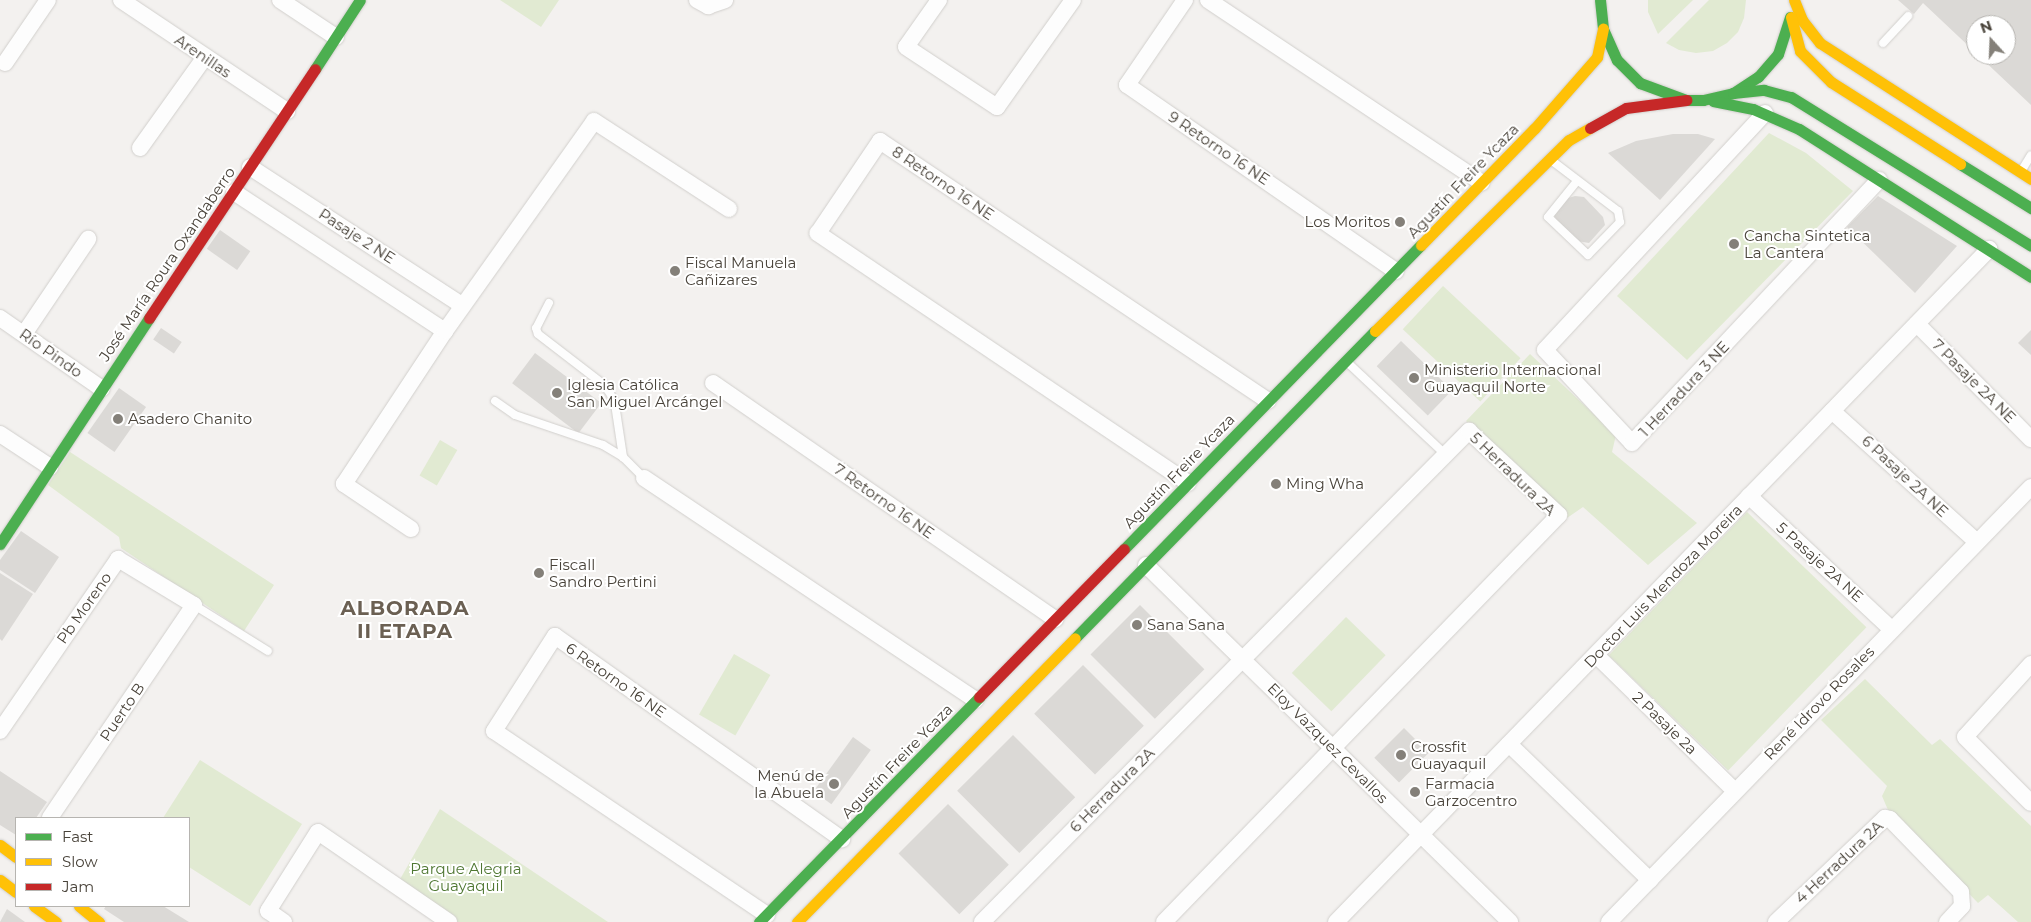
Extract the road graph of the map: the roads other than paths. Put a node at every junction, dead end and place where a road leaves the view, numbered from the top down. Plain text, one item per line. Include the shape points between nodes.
1 (48, 0) edge
2 (120, 0) edge
3 (280, 0) edge
4 (360, 0) edge
5 (697, 0) edge
6 (724, 0) edge
7 (938, 0) edge
8 (1072, 0) edge
9 (1185, 0) edge
10 (1208, 0) edge
11 (1592, 0) edge
12 (1600, 0) edge
13 (1792, 0) edge
14 (1600, 16) junction
15 (1908, 16) dead end
16 (1791, 17) junction
17 (1603, 30) junction
18 (336, 37) junction
19 (1883, 43) dead end
20 (205, 57) junction
21 (5, 63) dead end
22 (1733, 93) junction
23 (1686, 100) junction
24 (1703, 100) junction
25 (287, 110) junction
26 (1765, 113) junction
27 (140, 148) dead end
28 (2031, 155) edge
29 (1550, 159) junction
30 (250, 167) junction
31 (2021, 173) junction
32 (2031, 179) edge
33 (1879, 180) junction
34 (1577, 181) junction
35 (1482, 183) junction
36 (234, 192) junction
37 (2031, 208) edge
38 (729, 209) dead end
39 (88, 239) dead end
40 (2031, 246) edge
41 (1989, 249) junction
42 (1396, 271) junction
43 (2031, 277) edge
44 (549, 303) dead end
45 (463, 306) junction
46 (0, 318) edge
47 (1916, 324) junction
48 (445, 331) junction
49 (24, 334) junction
50 (1346, 361) junction
51 (713, 383) dead end
52 (102, 389) junction
53 (495, 401) dead end
54 (1268, 401) junction
55 (1832, 411) junction
56 (0, 434) edge
57 (2031, 439) edge
58 (1445, 454) junction
59 (623, 457) junction
60 (50, 467) junction
61 (644, 478) joint
62 (1188, 483) junction
63 (2031, 487) edge
64 (1749, 496) junction
65 (411, 529) dead end
66 (1977, 542) junction
67 (0, 544) edge
68 (1146, 565) junction
69 (194, 605) junction
70 (1055, 619) junction
71 (1891, 629) junction
72 (268, 651) dead end
73 (1596, 655) junction
74 (1242, 659) junction
75 (2031, 664) edge
76 (976, 700) junction
77 (0, 731) edge
78 (1509, 744) junction
79 (1334, 748) junction
80 (1734, 790) junction
81 (2031, 803) edge
82 (51, 817) edge
83 (1421, 834) junction
84 (842, 839) junction
85 (0, 845) edge
86 (15, 856) edge
87 (1650, 880) junction
88 (35, 907) edge
89 (80, 907) edge
90 (763, 918) edge
91 (56, 922) edge
92 (99, 922) edge
93 (284, 922) edge
94 (449, 922) edge
95 (797, 922) edge
96 (982, 922) edge
97 (1164, 922) edge
98 (1336, 922) edge
99 (1510, 922) edge
100 (1608, 922) edge
101 (1776, 922) edge
102 (1947, 922) edge

1 - 21 street
2 - 20 street, Arenillas
3 - 18 street
4 - 18 main road, José María Roura Oxandaberro
5 - 6 street via 708,6
7 - 8 street via 906,47 997,107
9 - 42 street, 9 Retorno 16 NE via 1127,85
10 - 35 street
11 - 14 main road
12 - 14 main road
13 - 16 main road
13 - 31 main road via 1802,20 1820,42
14 - 17 main road
15 - 19 lane
16 - 22 main road via 1785,40 1770,65 1748,85
16 - 37 main road via 1800,51 1831,82
17 - 23 main road via 1617,60 1640,83
17 - 35 main road, Agustín Freire Ycaza via 1597,57
18 - 25 main road, José María Roura Oxandaberro
20 - 25 street, Arenillas
20 - 27 street
22 - 24 main road
22 - 40 main road via 1764,90 1791,97
23 - 24 main road
23 - 29 main road via 1645,104 1608,116 1569,140
24 - 26 main road via 1741,104
25 - 30 main road, José María Roura Oxandaberro
26 - 33 main road via 1799,130
26 - 33 street, 1 Herradura 3 NE via 1546,350 1632,443
28 - 31 lane
29 - 34 lane
29 - 50 main road
30 - 36 main road, José María Roura Oxandaberro
30 - 45 street, Pasaje 2 NE
31 - 32 main road
33 - 41 main road
34 - 34 lane via 1614,206 1620,217 1620,222 1588,254 1548,216
35 - 42 main road, Agustín Freire Ycaza
36 - 48 street
36 - 52 main road, José María Roura Oxandaberro
38 - 45 street via 594,120
39 - 49 street
41 - 43 main road
41 - 47 street, Doctor Luis Mendoza Moreira
42 - 54 main road, Agustín Freire Ycaza
44 - 59 lane via 536,328 538,334 606,388 615,404
45 - 48 street
46 - 49 street, Río Pindo
47 - 55 street, Doctor Luis Mendoza Moreira
47 - 57 street, 7 Pasaje 2A NE
48 - 65 street via 344,484
49 - 52 street, Río Pindo
50 - 58 lane
50 - 68 main road
51 - 70 street, 7 Retorno 16 NE
52 - 60 main road, José María Roura Oxandaberro
53 - 59 lane via 515,415 603,445
54 - 62 main road, Agustín Freire Ycaza
54 - 62 street, 8 Retorno 16 NE via 880,142 818,233
55 - 64 street, Doctor Luis Mendoza Moreira
55 - 66 street, 6 Pasaje 2A NE
56 - 60 street
58 - 74 street, 5 Herradura 2A
58 - 79 street, 5 Herradura 2A via 1468,431 1560,516
59 - 61 lane
60 - 67 main road, José María Roura Oxandaberro
61 - 76 street
62 - 70 main road, Agustín Freire Ycaza
63 - 66 street, René Idrovo Rosales
64 - 71 street, 5 Pasaje 2A NE
64 - 73 street, Doctor Luis Mendoza Moreira
66 - 71 street, René Idrovo Rosales
68 - 74 street, Eloy Vazquez Cevallos
68 - 95 main road
69 - 72 lane
69 - 77 street, Pb Moreno via 118,559
69 - 82 street, Puerto B
70 - 76 main road, Agustín Freire Ycaza
71 - 80 street, René Idrovo Rosales
73 - 78 street, Doctor Luis Mendoza Moreira
73 - 80 street, 2 Pasaje 2a
74 - 79 street, Eloy Vazquez Cevallos
74 - 96 street, 6 Herradura 2A
75 - 81 street via 1966,733 1967,740
76 - 84 main road, Agustín Freire Ycaza
78 - 83 street, Doctor Luis Mendoza Moreira
78 - 87 street
79 - 83 street, Eloy Vazquez Cevallos
79 - 97 street
80 - 87 street, René Idrovo Rosales
83 - 98 street, Doctor Luis Mendoza Moreira
83 - 99 street, Eloy Vazquez Cevallos
84 - 90 main road, Agustín Freire Ycaza
84 - 90 street, 6 Retorno 16 NE via 555,636 494,731
85 - 86 main road
87 - 100 street, René Idrovo Rosales
88 - 91 main road
89 - 92 main road
93 - 94 street via 268,911 318,832
101 - 102 street, 4 Herradura 2A via 1885,818 1890,819 1961,892 1962,906

